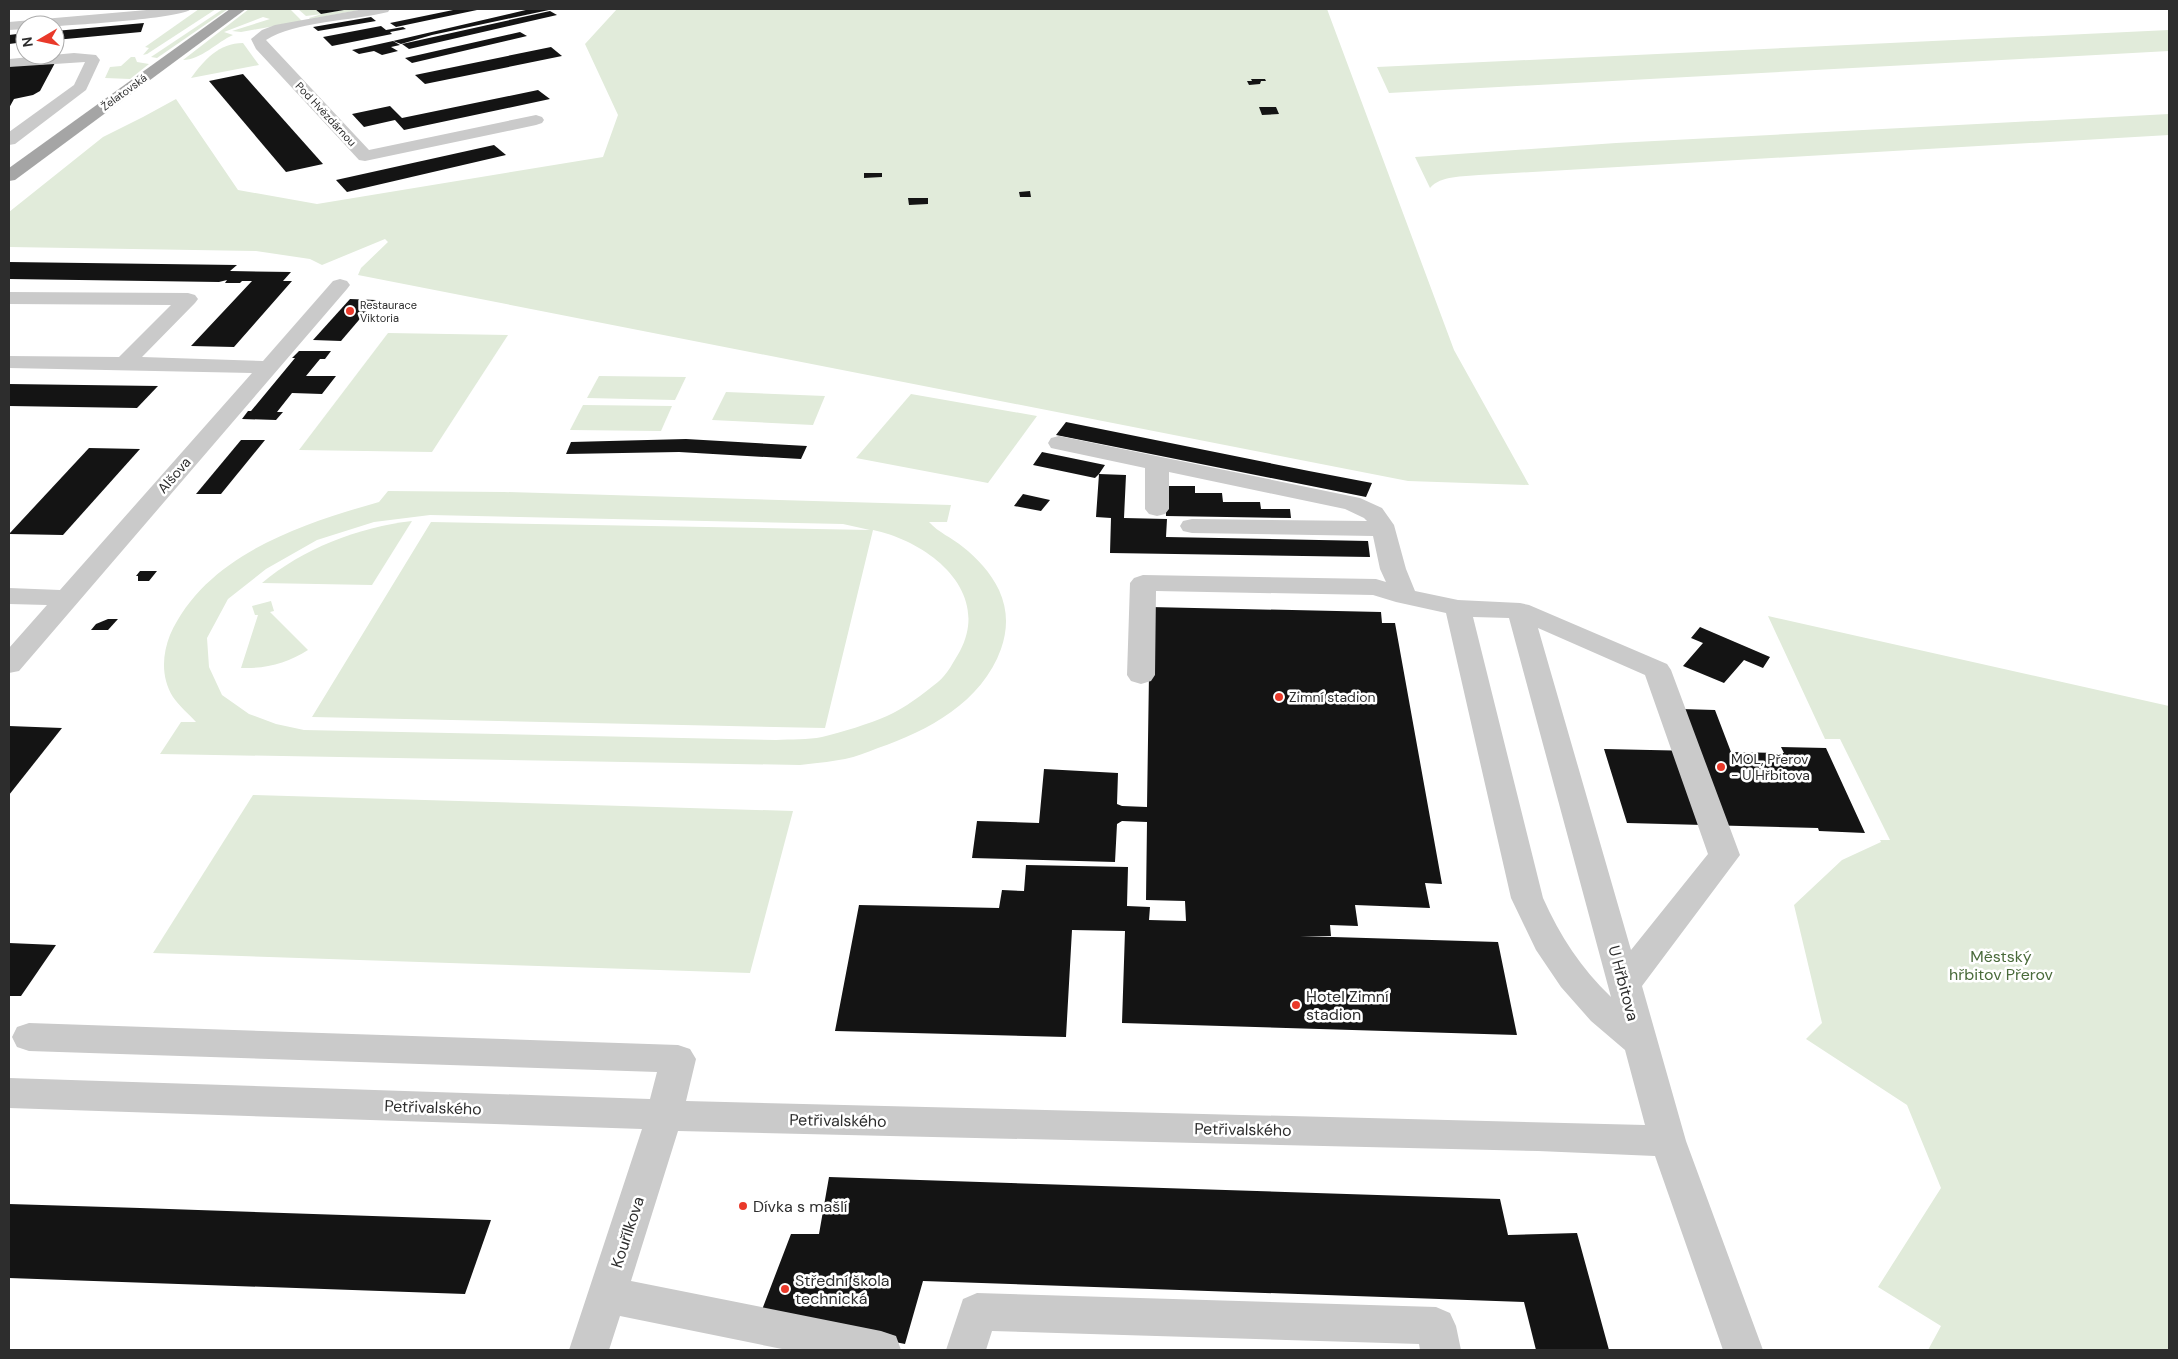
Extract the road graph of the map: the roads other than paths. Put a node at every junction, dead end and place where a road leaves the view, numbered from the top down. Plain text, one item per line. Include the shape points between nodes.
1 (184, 9) edge
2 (239, 9) edge
3 (384, 9) edge
4 (9, 26) edge
5 (9, 62) edge
6 (536, 120) dead end
7 (9, 140) edge
8 (10, 174) edge
9 (340, 285) dead end
10 (9, 298) edge
11 (9, 362) edge
12 (125, 362) junction
13 (268, 367) junction
14 (1059, 443) dead end
15 (1157, 463) junction
16 (1157, 509) dead end
17 (1192, 526) dead end
18 (1383, 530) junction
19 (9, 596) edge
20 (1405, 597) junction
21 (68, 598) junction
22 (1458, 608) junction
23 (1520, 611) junction
24 (9, 665) edge
25 (1141, 675) dead end
26 (1624, 984) junction
27 (29, 1037) dead end
28 (1640, 1042) junction
29 (9, 1093) edge
30 (665, 1114) junction
31 (1668, 1141) junction
32 (607, 1295) junction
33 (589, 1350) edge
34 (881, 1350) edge
35 (966, 1350) edge
36 (1440, 1350) edge
37 (1743, 1350) edge

1 - 4 street
2 - 8 main road, Želatovská
3 - 6 street, Pod Hvězdárnou via 283,28 258,39 365,156
5 - 7 street via 74,57 93,60 81,87
9 - 13 street, Alšova
10 - 12 street via 188,299
11 - 12 street
12 - 13 street
13 - 21 street, Alšova
14 - 15 street
15 - 16 street
15 - 18 street via 1352,503 1373,513
17 - 18 street
18 - 20 street via 1393,569
19 - 21 street
20 - 22 street
20 - 25 street via 1376,587 1143,583
21 - 24 street, Alšova
22 - 23 street
22 - 28 street via 1535,920 1546,942 1574,981 1612,1020
23 - 26 street, U Hřbitova
23 - 26 street via 1657,670 1724,854
26 - 28 street, U Hřbitova
27 - 30 street, Kouřílkova via 678,1060
28 - 31 street, U Hřbitova
29 - 30 street, Petřivalského
30 - 31 street, Petřivalského
30 - 32 street, Kouřílkova
31 - 37 street, U Hřbitova
32 - 33 street, Kouřílkova
32 - 34 street
35 - 36 street via 977,1312 1436,1326

